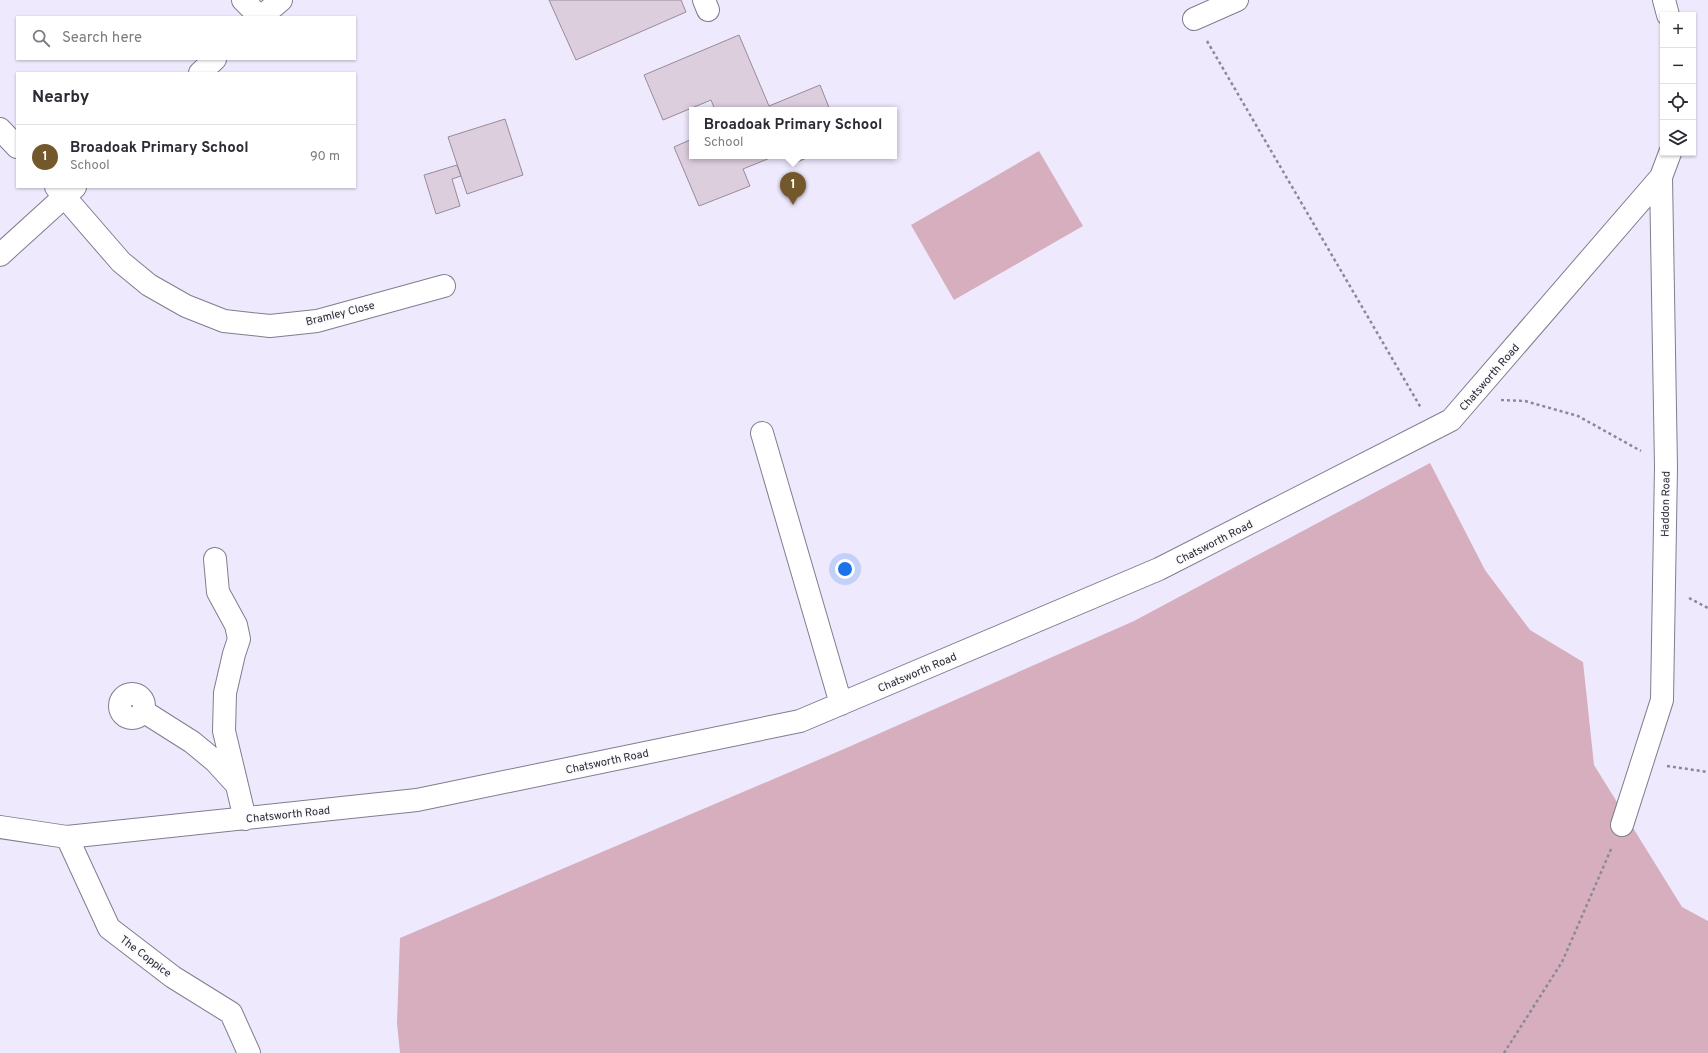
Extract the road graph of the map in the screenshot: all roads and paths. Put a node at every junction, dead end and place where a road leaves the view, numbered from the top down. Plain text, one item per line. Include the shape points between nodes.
1 (243, 0) edge
2 (281, 0) edge
3 (1237, 0) edge
4 (1664, 0) edge
5 (1667, 12) edge
6 (259, 16) edge
7 (261, 16) edge
8 (1194, 19) joint
9 (214, 60) edge
10 (201, 72) edge
11 (0, 129) edge
12 (16, 145) edge
13 (1669, 156) edge
14 (1661, 177) junction
15 (66, 190) edge
16 (0, 255) edge
17 (444, 286) dead end
18 (1470, 399) junction
19 (1433, 429) junction
20 (762, 433) dead end
21 (1666, 467) junction
22 (215, 559) dead end
23 (841, 704) junction
24 (143, 711) dead end
25 (1642, 763) junction
26 (1708, 772) edge
27 (238, 786) junction
28 (245, 818) junction
29 (1622, 825) joint
30 (0, 827) edge
31 (67, 837) junction
32 (249, 1053) edge
33 (1504, 1053) edge

1 - 6 street
2 - 7 street
3 - 8 street
4 - 5 street
8 - 19 path
9 - 10 street
11 - 12 street
13 - 14 street, Chatsworth Road
14 - 18 street, Chatsworth Road
14 - 21 street, Haddon Road
15 - 16 street
15 - 17 street, Bramley Close via 121,262 149,285 186,306 224,321 270,326 317,321
18 - 19 street, Chatsworth Road via 1451,420
18 - 21 path via 1525,401 1578,416
19 - 23 street, Chatsworth Road via 1160,569
20 - 23 street
21 - 25 street, Haddon Road via 1662,700
22 - 27 street via 218,592 236,625 239,638 225,693 224,731
23 - 28 street, Chatsworth Road via 800,722 417,800
24 - 27 street via 192,742 215,761
25 - 26 path
25 - 29 street, Haddon Road
27 - 28 street
28 - 31 street, Chatsworth Road
29 - 33 path via 1562,962
30 - 31 street, Chatsworth Road
31 - 32 street, The Coppice via 109,928 173,977 231,1013

